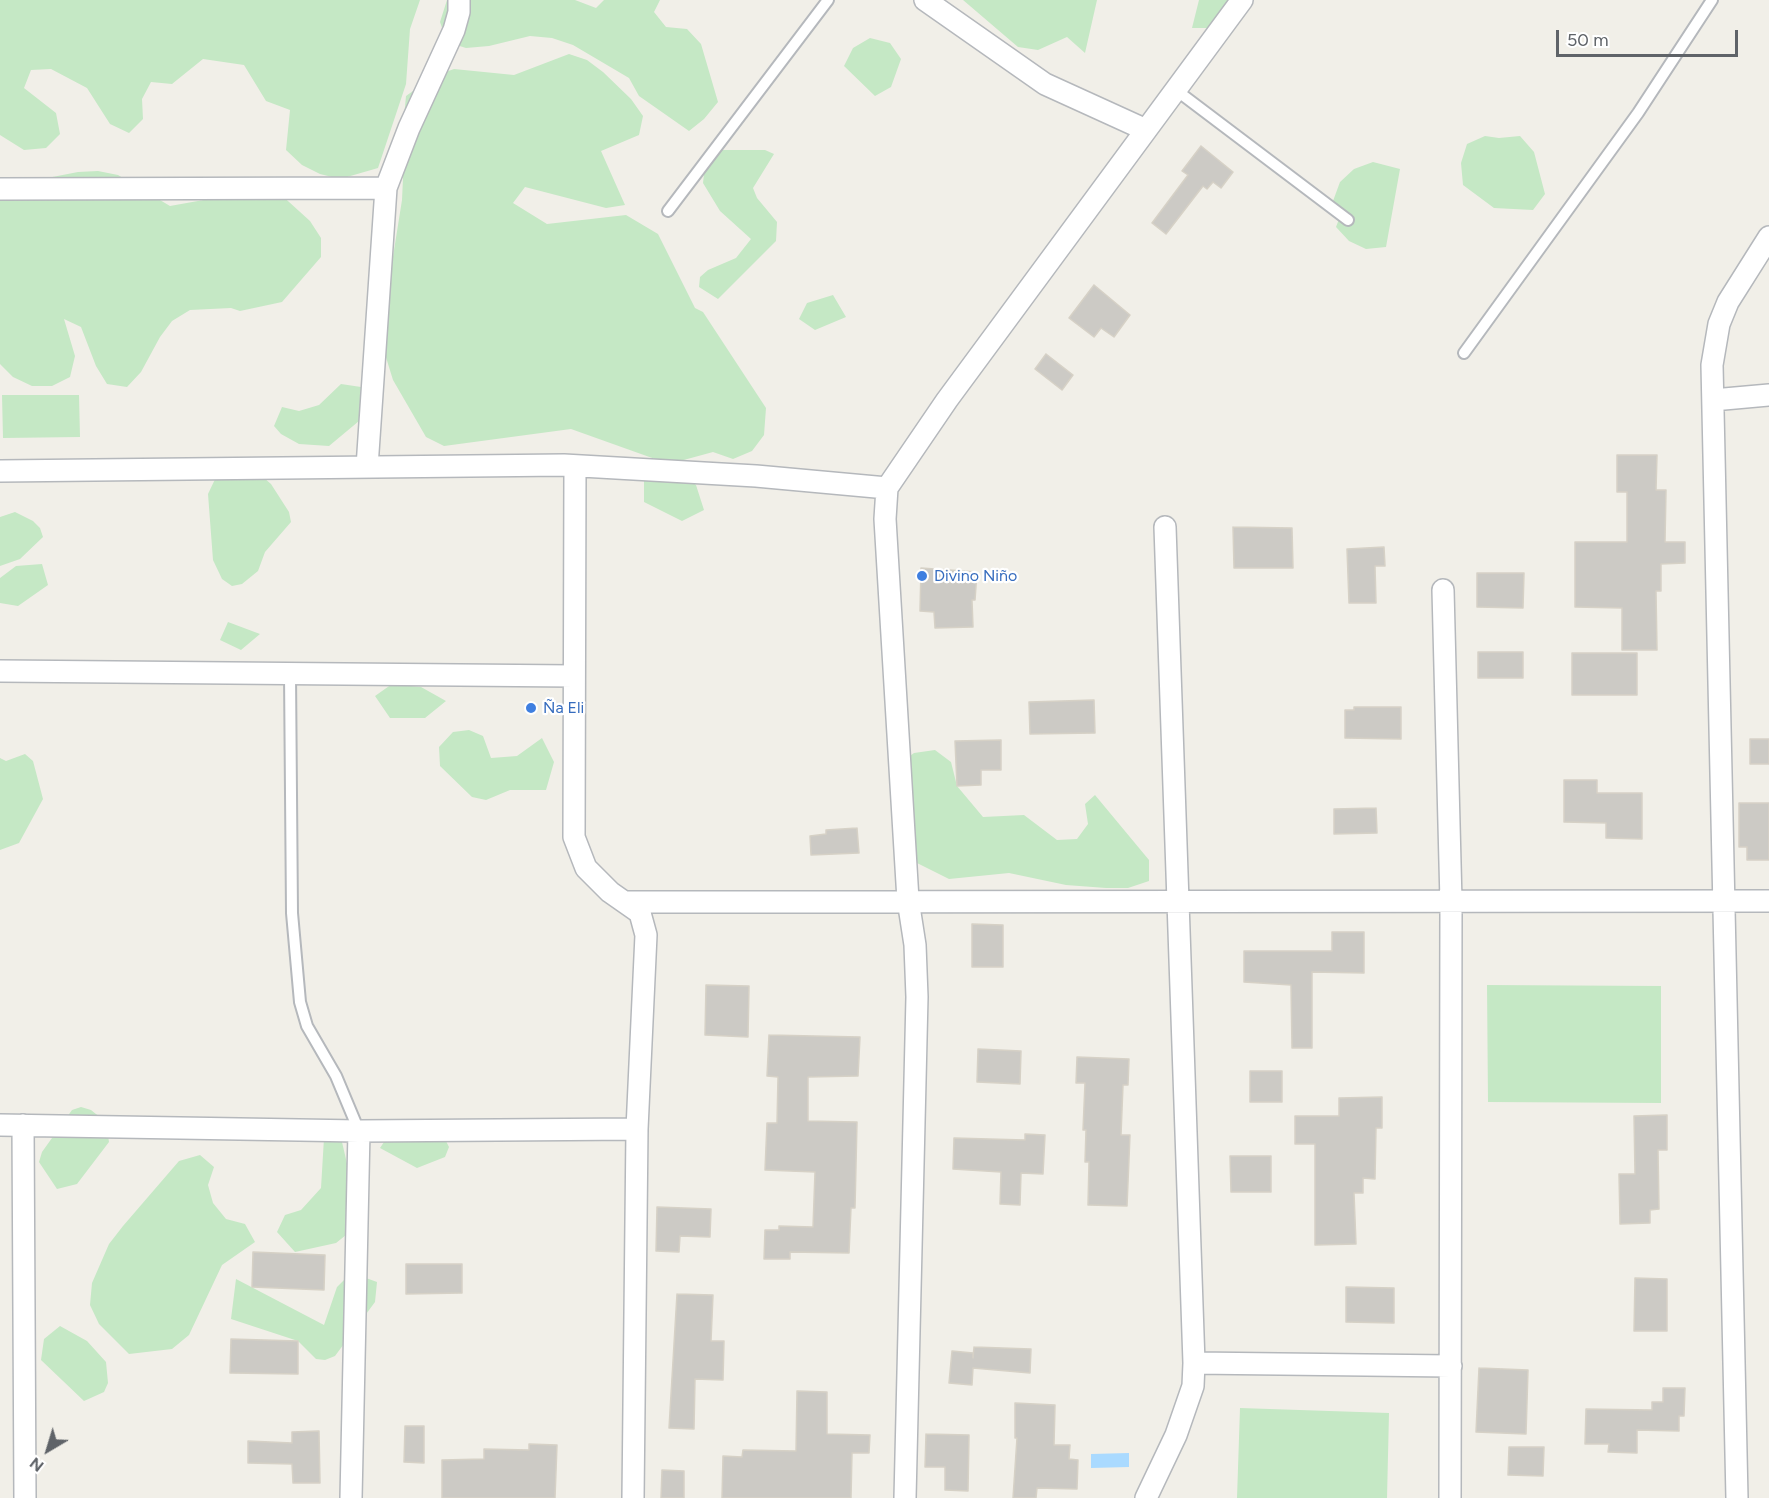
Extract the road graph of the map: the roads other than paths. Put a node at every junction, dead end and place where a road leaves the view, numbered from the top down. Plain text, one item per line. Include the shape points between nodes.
1 (459, 0) edge
2 (828, 0) edge
3 (925, 0) edge
4 (1242, 0) edge
5 (1712, 0) edge
6 (1176, 90) junction
7 (1146, 130) junction
8 (386, 188) junction
9 (0, 189) edge
10 (668, 211) dead end
11 (1348, 220) dead end
12 (1769, 237) edge
13 (1464, 352) dead end
14 (1769, 395) edge
15 (1713, 400) junction
16 (575, 466) junction
17 (367, 467) junction
18 (0, 471) edge
19 (889, 486) junction
20 (1165, 527) dead end
21 (1443, 590) dead end
22 (0, 671) edge
23 (290, 674) junction
24 (574, 676) junction
25 (908, 900) junction
26 (1178, 901) junction
27 (1724, 901) junction
28 (1769, 901) edge
29 (627, 902) junction
30 (1451, 902) junction
31 (0, 1125) edge
32 (23, 1125) junction
33 (637, 1129) junction
34 (359, 1131) junction
35 (1194, 1363) junction
36 (1450, 1366) junction
37 (25, 1498) edge
38 (351, 1498) edge
39 (633, 1498) edge
40 (905, 1498) edge
41 (1146, 1498) edge
42 (1450, 1498) edge
43 (1737, 1498) edge

1 - 8 street via 454,30
2 - 10 lane
3 - 7 street via 1045,84
4 - 6 street
5 - 13 lane via 1638,113
6 - 7 street
6 - 11 lane
7 - 19 street via 947,400
8 - 9 street
8 - 17 street
12 - 15 street via 1728,302 1719,324 1712,364
14 - 15 street
15 - 27 street
16 - 17 street
16 - 19 street
16 - 24 street
17 - 18 street
19 - 25 street via 885,519
20 - 26 street
21 - 30 street
22 - 23 street
23 - 24 street
23 - 34 lane via 292,913 300,1002 307,1026 336,1076
24 - 29 street via 574,837 591,874
25 - 26 street
25 - 29 street
25 - 40 street via 917,997
26 - 30 street
26 - 35 street
27 - 28 street
27 - 30 street
27 - 43 street
29 - 33 street via 640,913 646,935
30 - 36 street
31 - 32 street
32 - 34 street
32 - 37 street
33 - 34 street
33 - 39 street
34 - 38 street
35 - 36 street
35 - 41 street via 1193,1386 1176,1435
36 - 42 street

